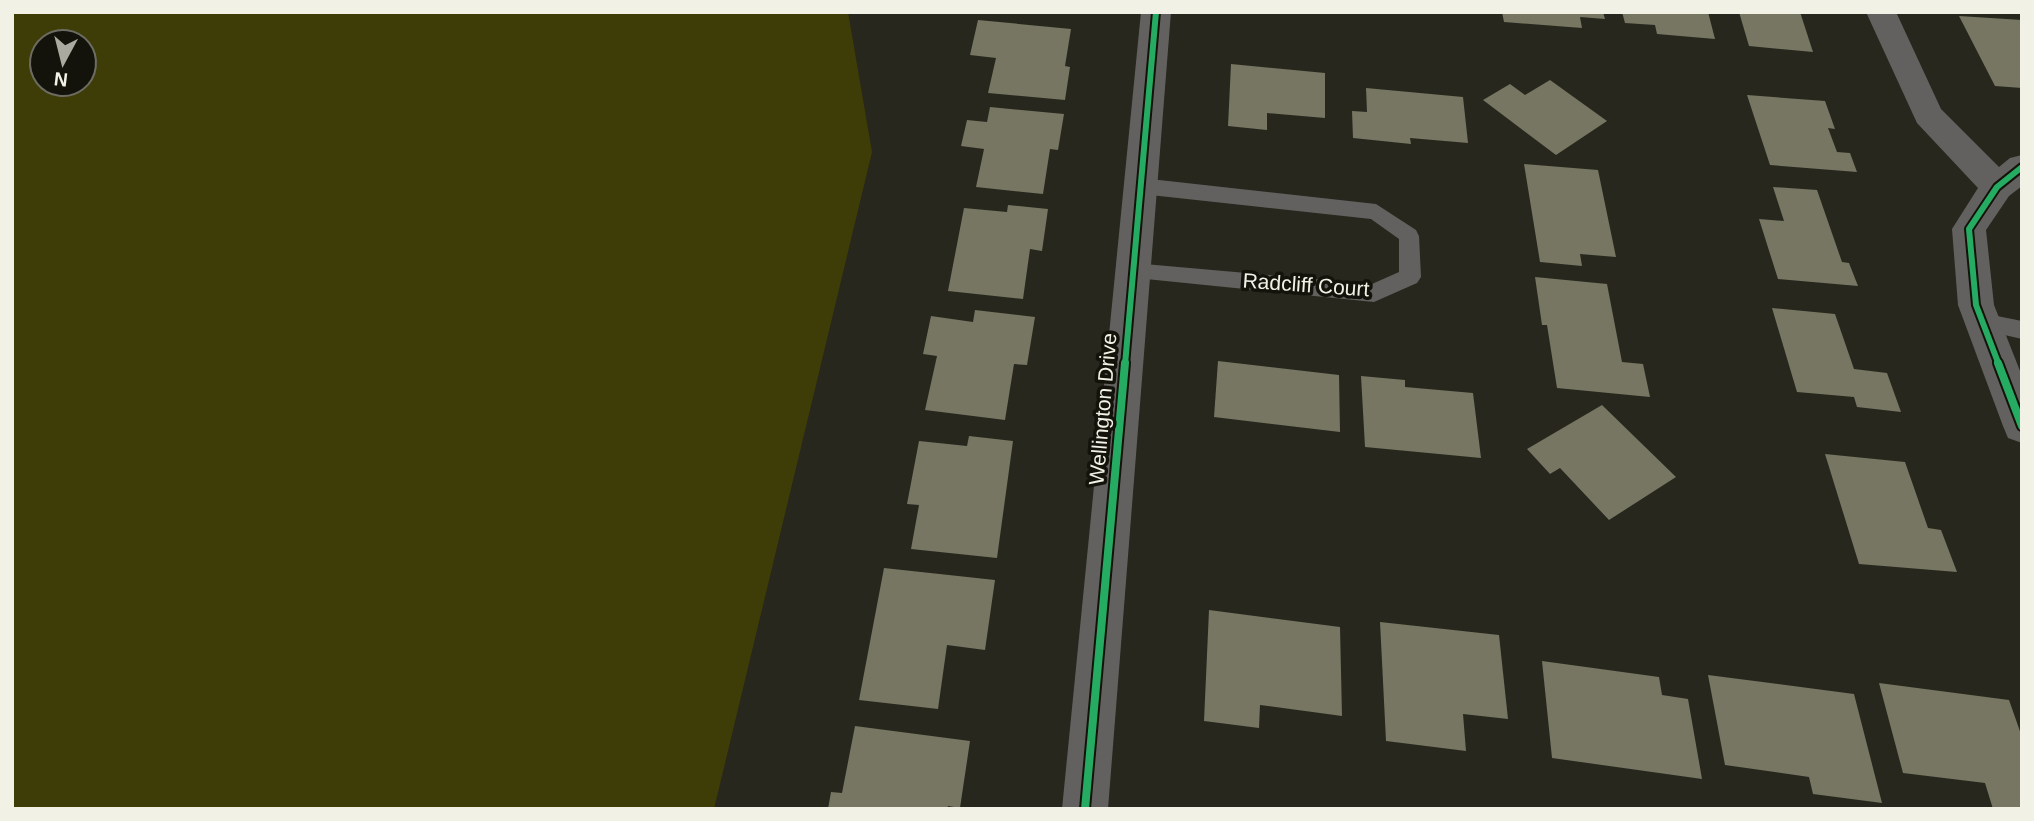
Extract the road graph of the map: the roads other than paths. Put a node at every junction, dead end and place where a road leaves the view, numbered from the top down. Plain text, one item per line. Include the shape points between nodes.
1 (1156, 12) edge
2 (1881, 12) edge
3 (2009, 177) edge
4 (1140, 186) junction
5 (1133, 271) junction
6 (1982, 321) junction
7 (2022, 330) edge
8 (2022, 426) edge
9 (1085, 809) edge

1 - 4 street, Wellington Drive
2 - 3 street via 1928,116
3 - 6 street via 1969,229 1976,305
4 - 5 street, Wellington Drive
4 - 5 lane, Radcliff Court via 1376,212 1409,236 1410,277 1374,293
5 - 9 street, Wellington Drive
6 - 7 lane
6 - 8 street

